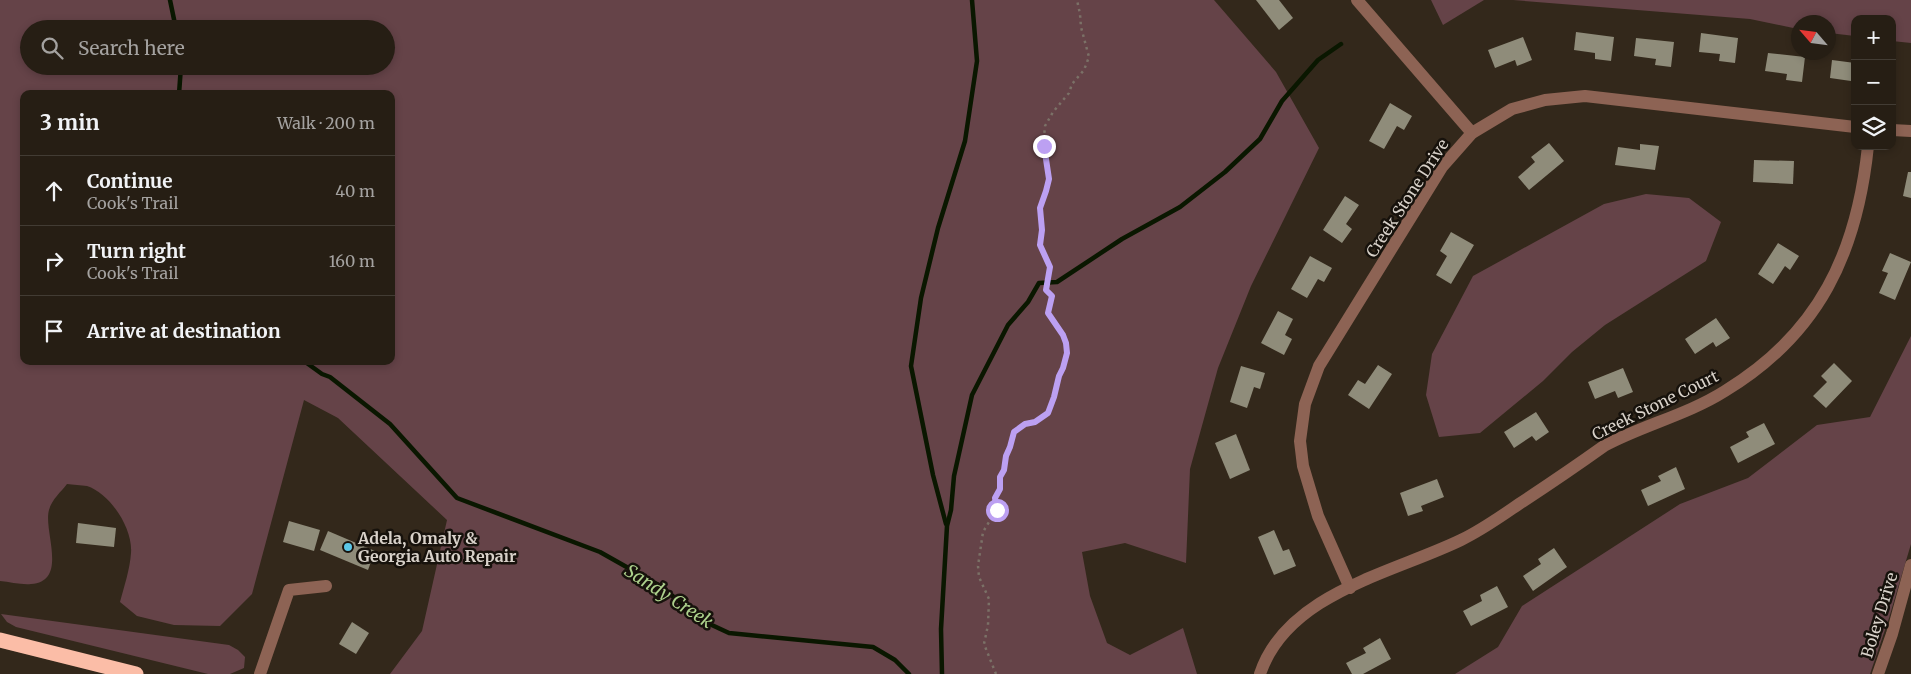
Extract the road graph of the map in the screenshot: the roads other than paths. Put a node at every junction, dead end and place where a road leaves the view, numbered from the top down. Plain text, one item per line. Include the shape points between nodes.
1 (1357, 0) edge
2 (1851, 127) edge
3 (1896, 130) edge
4 (1911, 132) edge
5 (1472, 133) junction
6 (1868, 150) edge
7 (1911, 565) edge
8 (326, 586) dead end
9 (1350, 588) junction
10 (0, 640) edge
11 (136, 674) edge
12 (260, 674) edge
13 (1260, 674) edge
14 (1878, 674) edge

1 - 5 street
2 - 5 street, Creek Stone Drive via 1585,96 1545,100 1512,109
3 - 4 street
5 - 9 street, Creek Stone Drive via 1442,167 1319,366 1305,404 1300,441 1303,466 1318,516
6 - 9 street, Creek Stone Court via 1862,197 1843,260 1810,315 1769,358 1724,392 1604,446 1486,526
7 - 14 street, Boley Drive
8 - 12 street via 289,590
9 - 13 street, Creek Stone Court via 1311,608 1289,627 1273,648
10 - 11 highway

